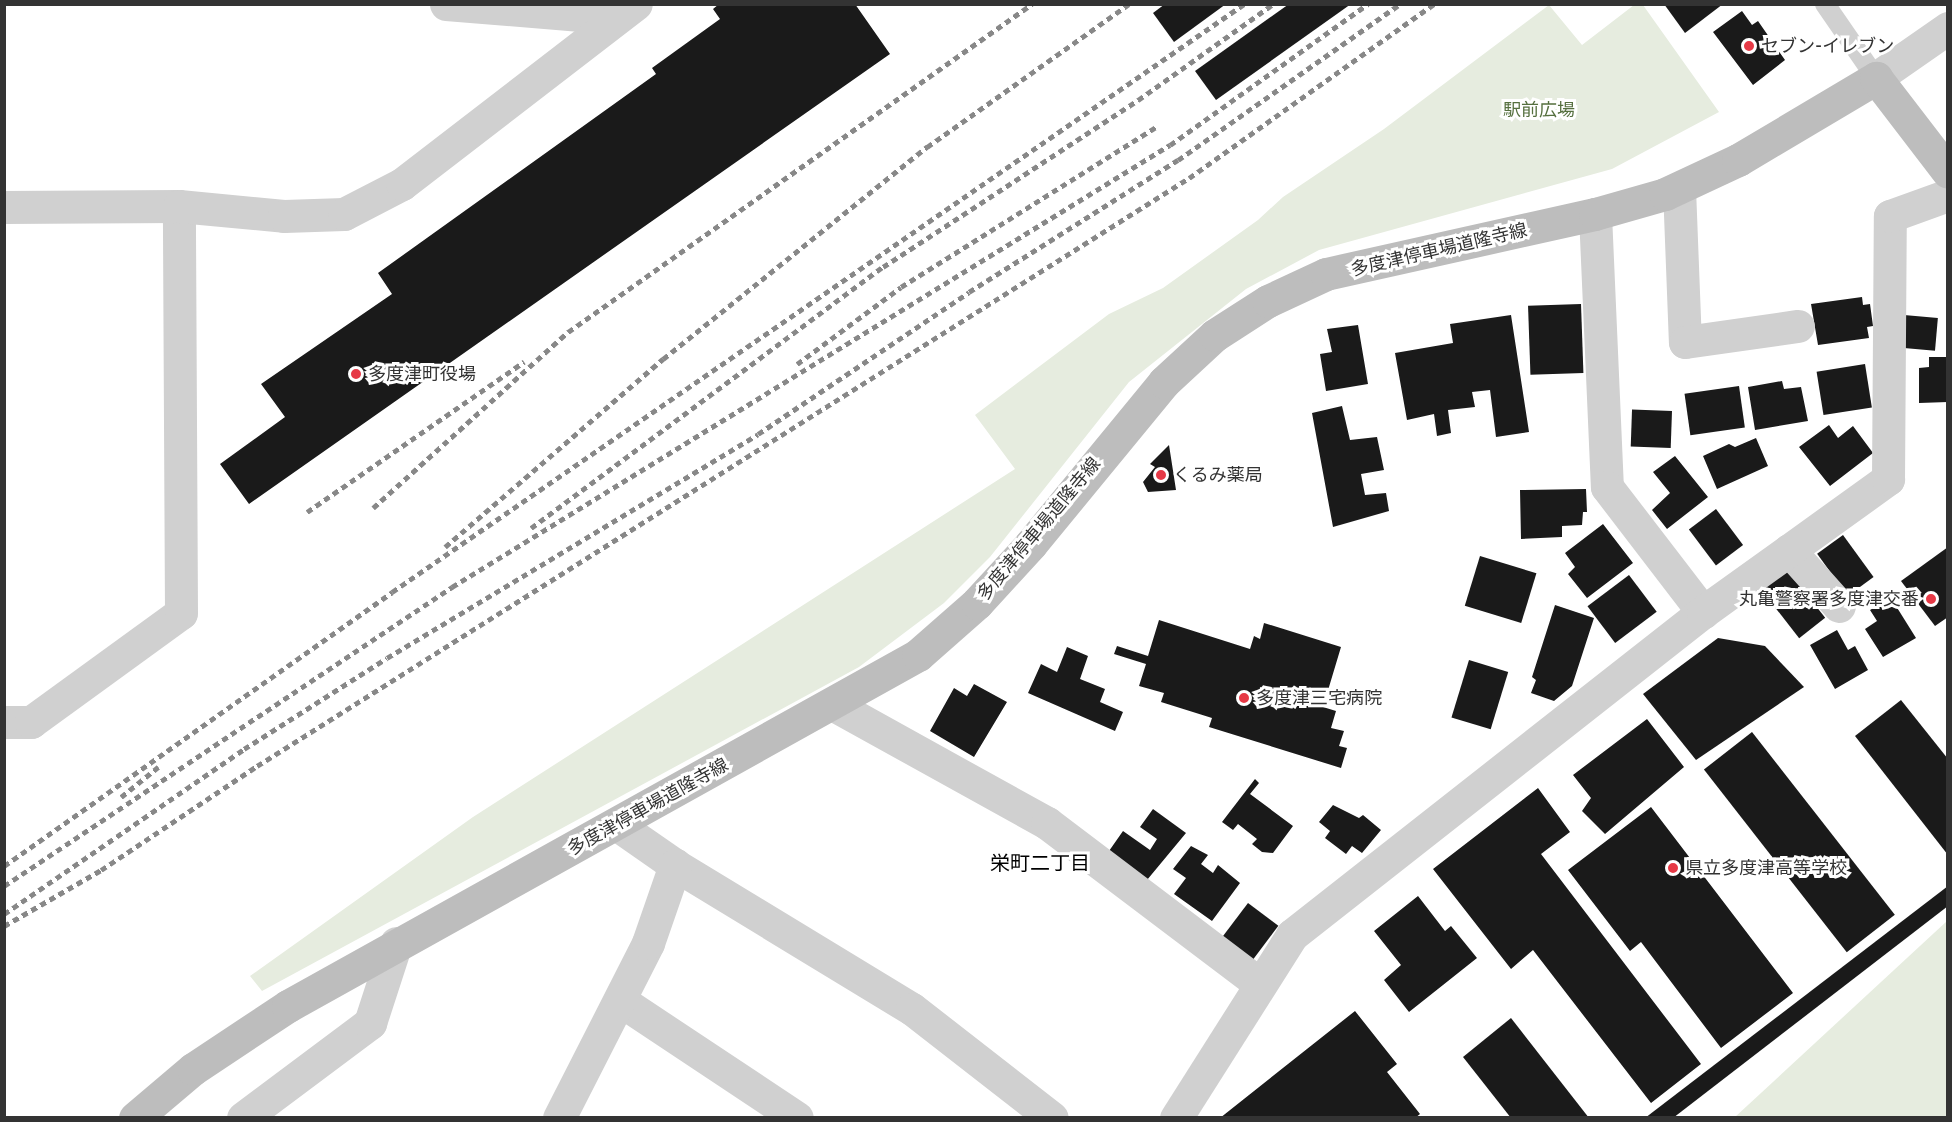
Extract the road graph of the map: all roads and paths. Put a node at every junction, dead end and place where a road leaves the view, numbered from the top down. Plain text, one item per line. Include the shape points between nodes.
1 (446, 4) edge
2 (1829, 6) edge
3 (626, 11) edge
4 (1947, 28) edge
5 (1876, 78) junction
6 (1947, 172) edge
7 (1679, 188) junction
8 (1947, 195) edge
9 (179, 206) junction
10 (4, 207) edge
11 (1595, 214) junction
12 (1798, 326) dead end
13 (1789, 550) junction
14 (1839, 606) dead end
15 (1703, 612) junction
16 (834, 705) junction
17 (4, 722) edge
18 (616, 824) junction
19 (675, 866) junction
20 (396, 943) junction
21 (1260, 984) junction
22 (621, 1001) junction
23 (135, 1118) edge
24 (243, 1118) edge
25 (559, 1118) edge
26 (798, 1118) edge
27 (1052, 1118) edge
28 (1176, 1118) edge

1 - 3 street
2 - 5 lane
3 - 9 street via 402,183 344,214 284,216
4 - 5 street
5 - 6 main road
5 - 7 main road, 多度津停車場道隆寺線 via 1738,160
7 - 11 main road, 多度津停車場道隆寺線
7 - 12 street via 1685,342
8 - 13 street via 1890,216 1888,478
9 - 10 street
9 - 17 street via 181,613 31,722
11 - 15 street via 1607,487
11 - 16 main road, 多度津停車場道隆寺線 via 1326,274 1269,301 1215,334 1164,381 978,603 918,655
13 - 14 street
13 - 15 street
15 - 21 street via 1293,935
16 - 18 main road, 多度津停車場道隆寺線
16 - 21 street via 1047,822
18 - 19 street
18 - 20 main road, 多度津停車場道隆寺線
19 - 22 street via 648,943
19 - 27 street via 912,1009
20 - 23 main road, 多度津停車場道隆寺線 via 231,1044
20 - 24 street via 370,1023
21 - 28 street
22 - 25 street
22 - 26 street

